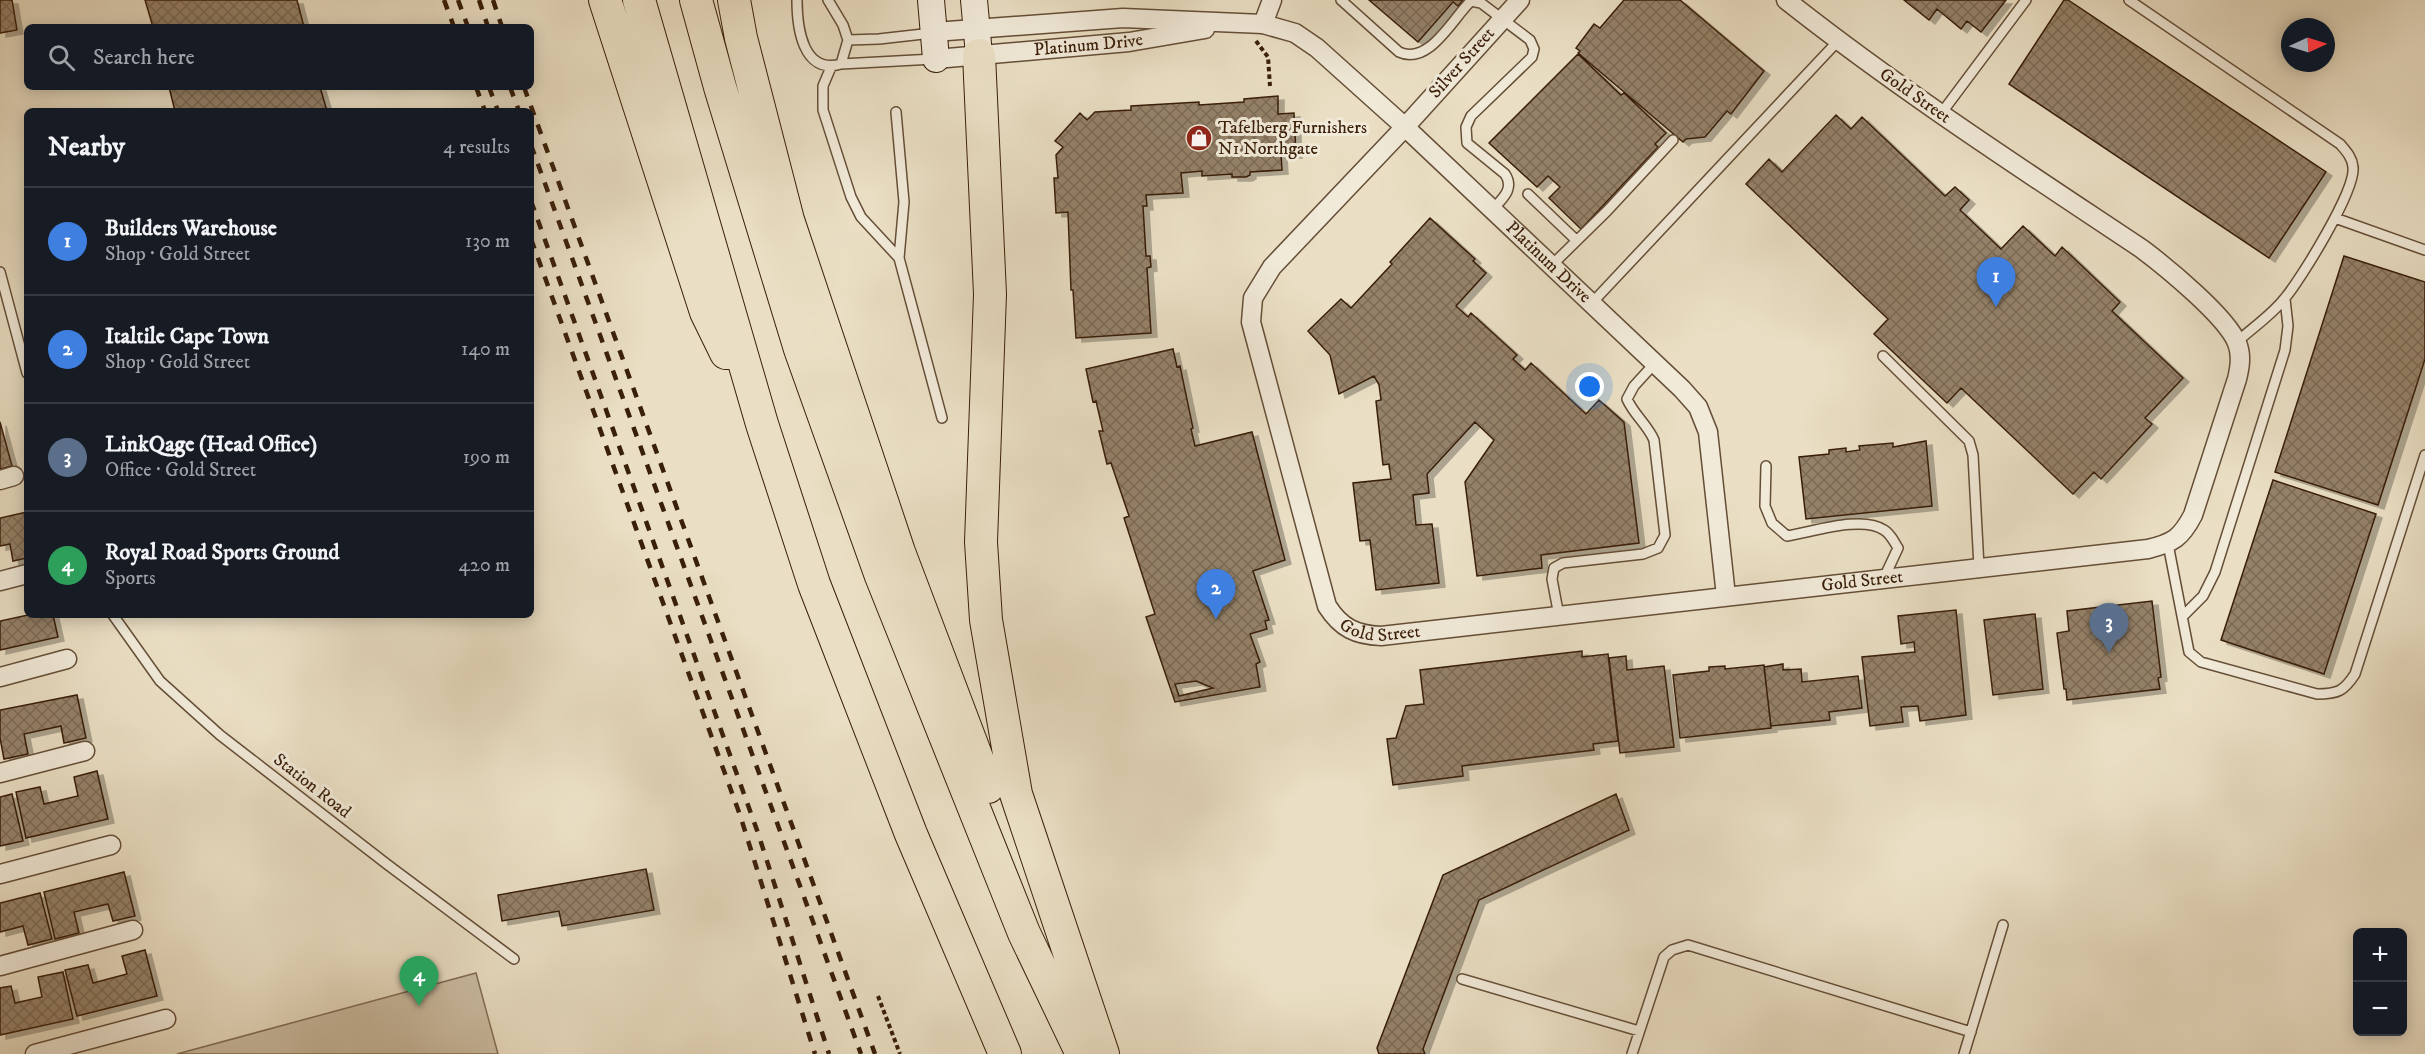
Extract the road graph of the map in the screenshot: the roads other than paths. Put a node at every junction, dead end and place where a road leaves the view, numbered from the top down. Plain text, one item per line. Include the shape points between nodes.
1 (605, 0) edge
2 (639, 0) edge
3 (696, 0) edge
4 (734, 0) edge
5 (797, 0) edge
6 (828, 0) edge
7 (931, 0) edge
8 (974, 0) edge
9 (1272, 0) edge
10 (1341, 0) edge
11 (1520, 0) edge
12 (1786, 0) edge
13 (2026, 0) edge
14 (2129, 0) edge
15 (1502, 20) junction
16 (1239, 23) junction
17 (1263, 24) junction
18 (934, 32) junction
19 (848, 40) junction
20 (1838, 41) junction
21 (978, 42) junction
22 (936, 59) junction
23 (842, 64) junction
24 (831, 67) junction
25 (896, 112) dead end
26 (1940, 115) junction
27 (1405, 127) junction
28 (1673, 140) dead end
29 (1528, 194) dead end
30 (1492, 210) junction
31 (2335, 218) junction
32 (1576, 240) junction
33 (2425, 250) edge
34 (899, 258) junction
35 (1551, 266) junction
36 (0, 272) edge
37 (2285, 299) junction
38 (1591, 304) junction
39 (2237, 342) junction
40 (1883, 356) dead end
41 (24, 362) edge
42 (1655, 363) junction
43 (942, 418) dead end
44 (762, 424) junction
45 (2425, 455) edge
46 (1766, 466) dead end
47 (2168, 544) junction
48 (1980, 567) junction
49 (24, 575) edge
50 (1884, 578) junction
51 (0, 581) edge
52 (1726, 596) junction
53 (1559, 615) junction
54 (2183, 616) junction
55 (115, 618) edge
56 (67, 659) dead end
57 (0, 677) edge
58 (85, 751) dead end
59 (0, 773) edge
60 (111, 845) dead end
61 (0, 874) edge
62 (2003, 925) dead end
63 (133, 930) dead end
64 (1024, 933) junction
65 (513, 959) dead end
66 (0, 966) edge
67 (1462, 979) dead end
68 (166, 1019) dead end
69 (1639, 1031) junction
70 (1971, 1032) junction
71 (35, 1054) edge
72 (1005, 1054) edge
73 (1083, 1054) edge
74 (1103, 1054) edge
75 (1632, 1054) edge
76 (1964, 1054) edge

1 - 44 highway via 705,312
2 - 44 highway
3 - 64 highway via 800,349 881,576
4 - 64 highway via 788,220 899,552 987,784
5 - 24 lane via 801,42 816,62
6 - 19 lane
7 - 18 street
8 - 21 street
9 - 17 street
10 - 15 lane via 1406,55 1427,51 1471,1 1481,3
11 - 15 street, Silver Street
12 - 20 street, Gold Street
13 - 26 lane
14 - 31 lane via 2340,144 2354,168
15 - 27 street, Silver Street
15 - 30 lane via 1530,40 1534,49 1532,57 1471,116 1466,127 1467,143 1509,181 1509,188
16 - 17 street, Platinum Drive
16 - 21 street, Platinum Drive via 1129,42
16 - 21 street, Platinum Drive via 1123,18
17 - 27 street, Platinum Drive via 1295,33 1317,48
18 - 19 lane
18 - 21 street, Platinum Drive
18 - 22 street
19 - 23 lane
20 - 26 street, Gold Street
20 - 38 lane
21 - 22 street, Platinum Drive
21 - 74 highway via 990,294 981,542 986,620 1016,794
22 - 23 lane
23 - 24 lane
24 - 34 lane via 823,86 823,110 851,197 861,217
25 - 34 lane via 904,202
26 - 39 street, Gold Street via 2150,255 2223,322
27 - 30 street, Platinum Drive
27 - 53 street, Gold Street via 1272,267 1253,298 1251,322 1327,606 1337,621 1363,636
28 - 32 lane
29 - 32 lane
30 - 35 street, Platinum Drive
31 - 33 lane
31 - 37 lane
32 - 35 lane
34 - 43 lane
35 - 38 street, Platinum Drive
36 - 41 lane
37 - 39 lane
37 - 54 lane via 2285,350 2218,561 2203,596
38 - 42 street, Platinum Drive
39 - 47 street via 2241,360 2237,379 2193,515 2184,532
40 - 48 lane via 1969,441
42 - 52 street, Platinum Drive via 1698,407 1708,432
42 - 53 lane via 1627,399 1654,440 1665,535 1658,548 1643,554 1563,563 1554,568 1552,579
44 - 72 highway via 814,584 902,813
45 - 54 lane via 2355,674 2346,687 2333,694 2317,694 2201,662 2189,652
46 - 50 lane via 1765,506 1772,523 1787,536 1851,524 1883,528 1898,548
47 - 48 street, Gold Street
47 - 54 lane
48 - 50 street, Gold Street
49 - 51 street
50 - 52 street, Gold Street
52 - 53 street, Gold Street
55 - 65 lane, Station Road via 160,681 220,735
56 - 57 street
58 - 59 street
60 - 61 street
62 - 70 lane
63 - 66 street
64 - 73 highway
67 - 69 lane
68 - 71 street
69 - 70 lane via 1664,957 1688,945
69 - 75 lane
70 - 76 lane

